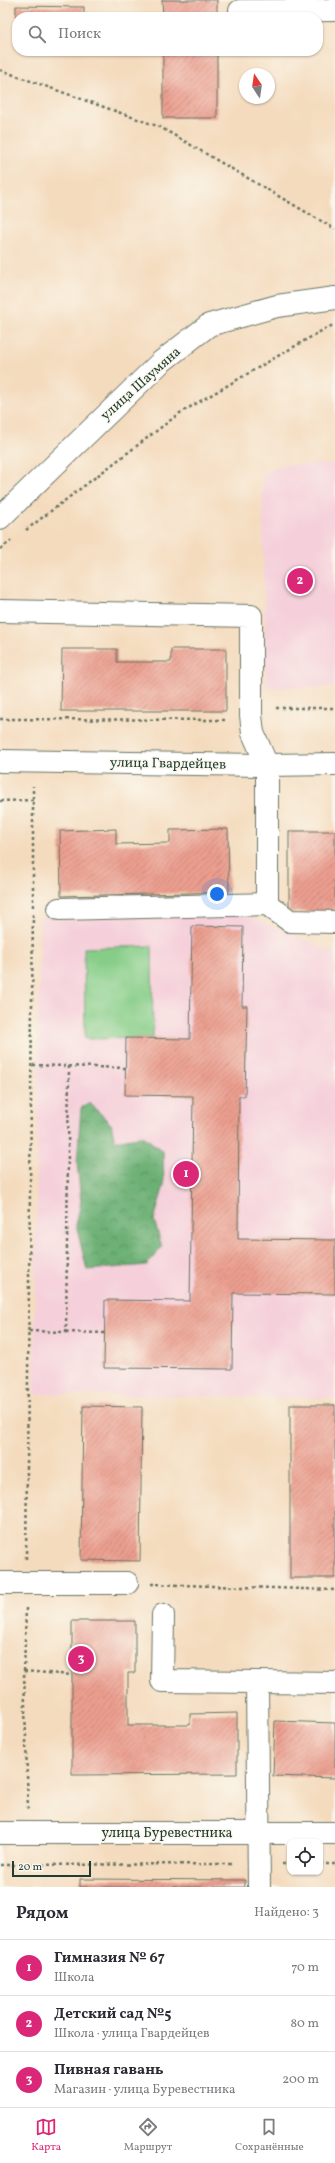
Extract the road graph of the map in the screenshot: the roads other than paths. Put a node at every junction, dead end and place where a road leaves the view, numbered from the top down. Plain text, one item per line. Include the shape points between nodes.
1 (335, 10) edge
2 (240, 11) dead end
3 (335, 298) edge
4 (0, 518) edge
5 (0, 611) edge
6 (0, 761) edge
7 (335, 764) edge
8 (267, 765) junction
9 (267, 904) junction
10 (59, 910) dead end
11 (335, 922) edge
12 (0, 1583) edge
13 (127, 1583) road end
14 (163, 1615) dead end
15 (257, 1682) junction
16 (335, 1683) edge
17 (0, 1833) edge
18 (258, 1833) junction
19 (335, 1833) edge
20 (259, 1887) edge

1 - 2 street
3 - 4 street, улица Шаумяна via 277,306 209,325 161,362
5 - 8 street via 251,616 253,733
6 - 8 street, улица Гвардейцев
7 - 8 street, улица Гвардейцев
8 - 9 street
9 - 10 street
9 - 11 street via 290,921
12 - 13 street
14 - 15 street via 162,1681
15 - 16 street
15 - 18 street
17 - 18 street, улица Буревестника
18 - 19 street, улица Буревестника
18 - 20 street

